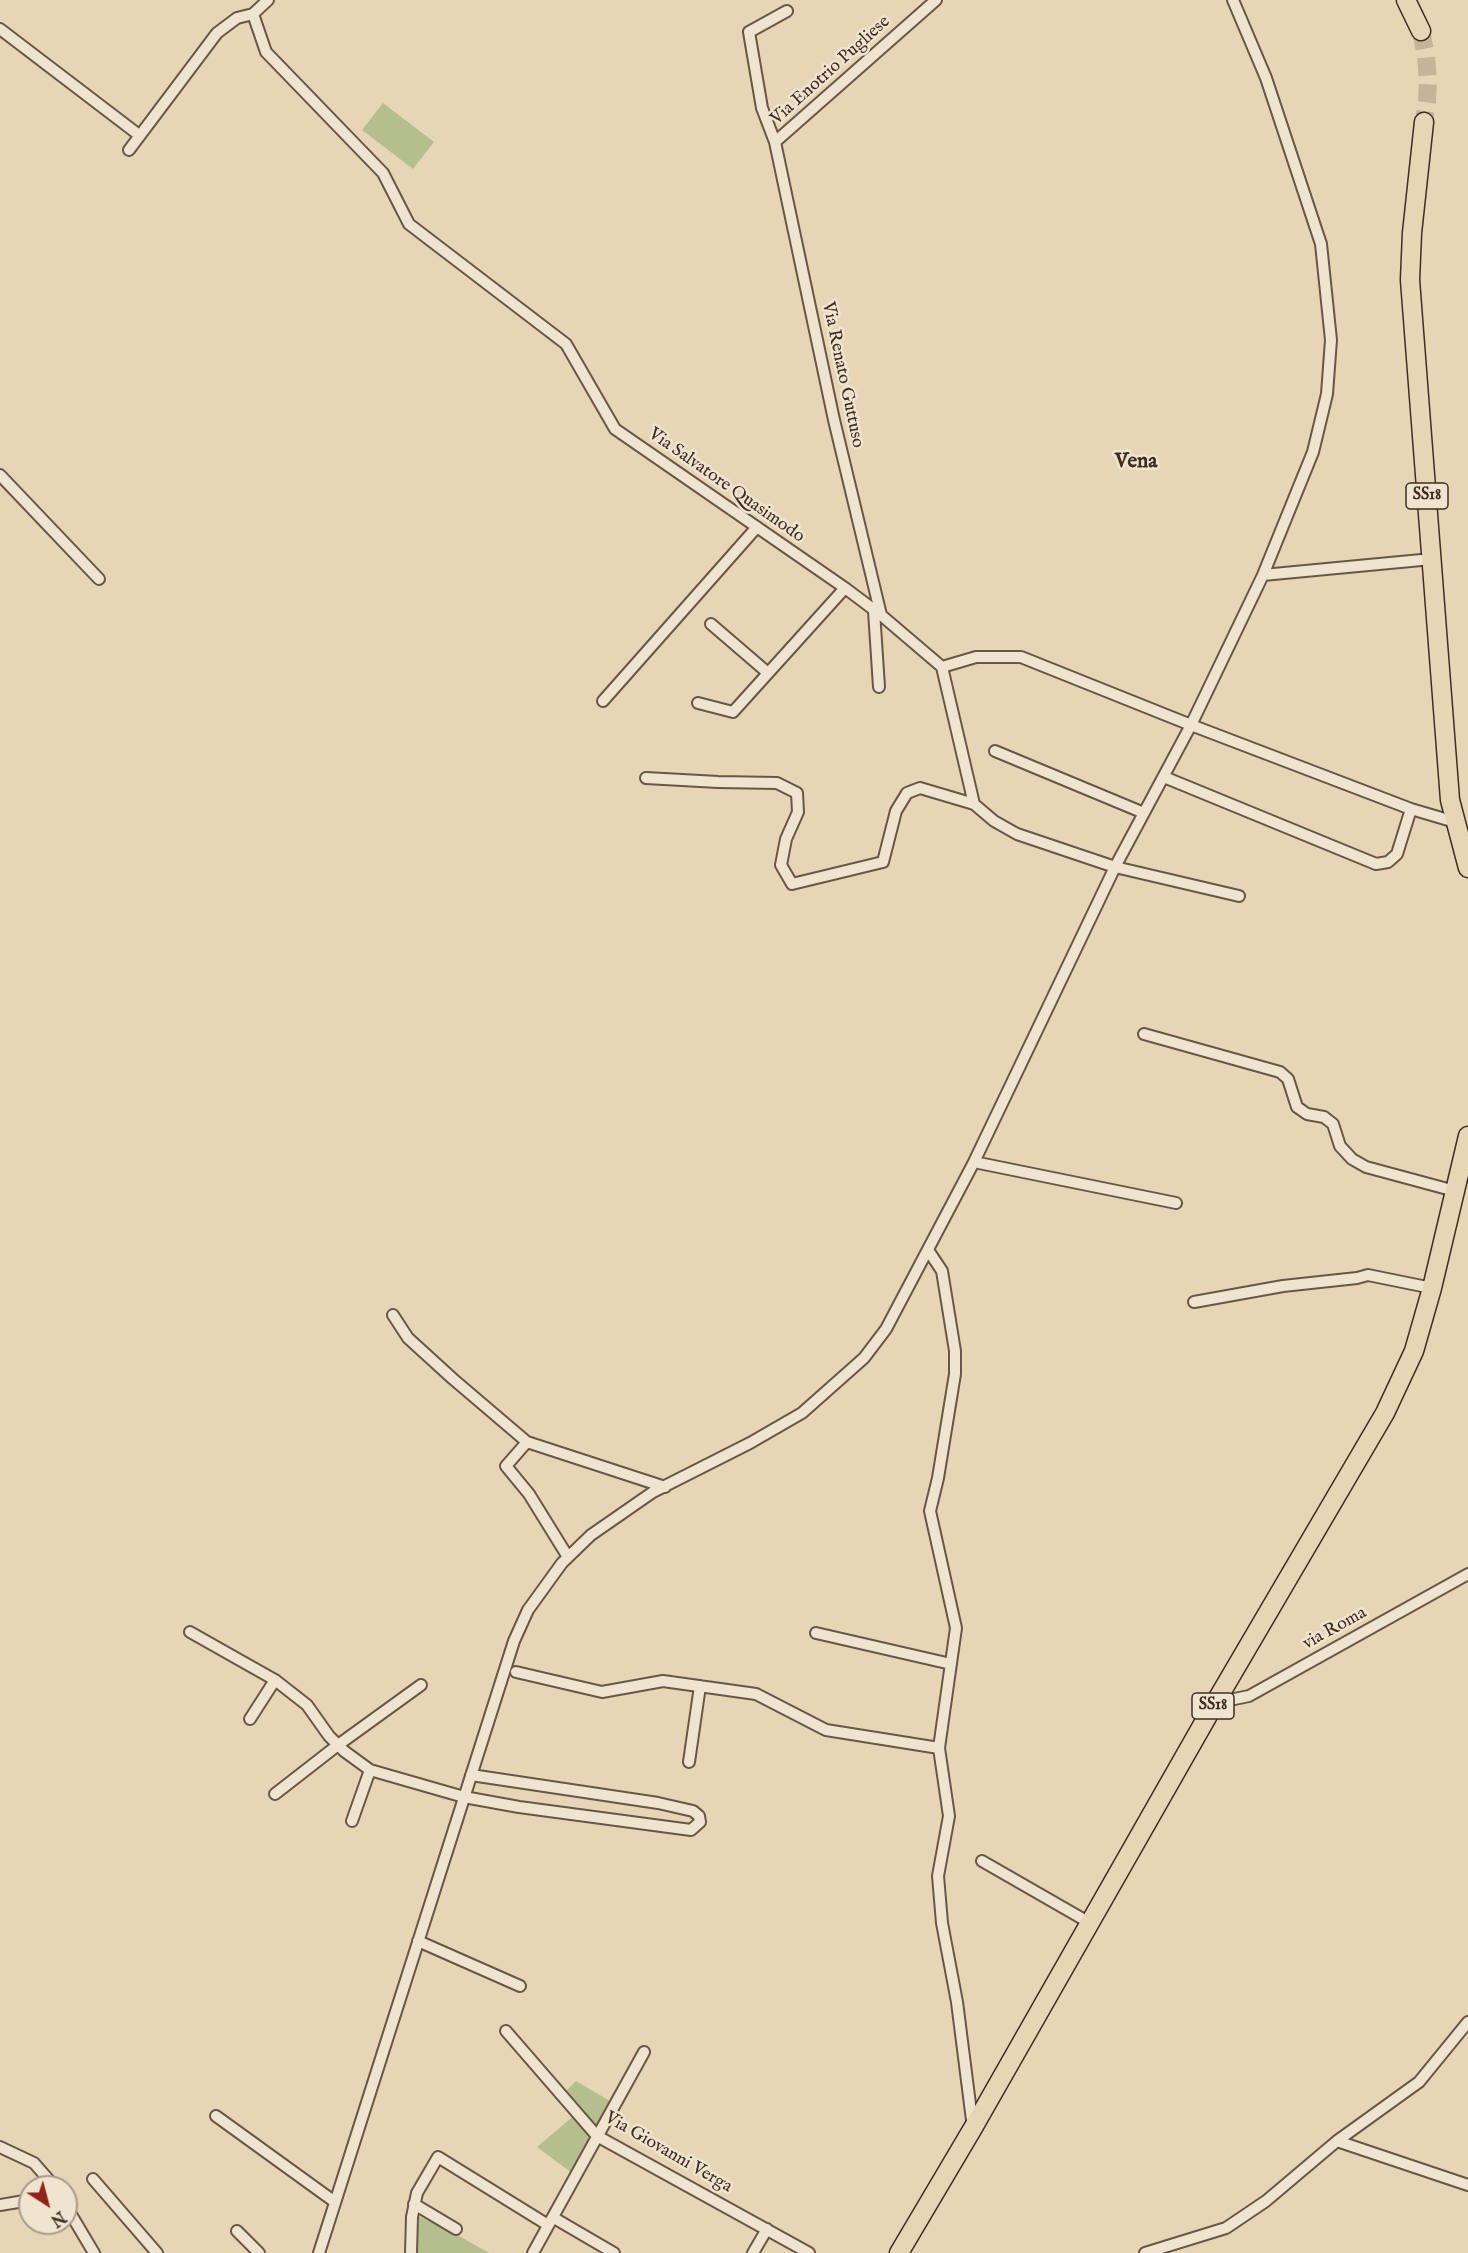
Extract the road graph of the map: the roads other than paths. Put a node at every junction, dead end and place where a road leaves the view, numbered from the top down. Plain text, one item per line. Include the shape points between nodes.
1 (268, 0) edge
2 (936, 0) edge
3 (1233, 0) edge
4 (1406, 0) edge
5 (787, 11) dead end
6 (253, 14) junction
7 (0, 29) edge
8 (1421, 31) tunnel mouth
9 (1424, 122) tunnel mouth
10 (139, 135) junction
11 (775, 142) junction
12 (129, 150) dead end
13 (0, 475) edge
14 (757, 527) junction
15 (1432, 559) junction
16 (1263, 575) junction
17 (99, 579) dead end
18 (845, 588) junction
19 (877, 613) junction
20 (711, 624) dead end
21 (942, 667) junction
22 (768, 674) junction
23 (879, 687) dead end
24 (603, 701) dead end
25 (698, 703) dead end
26 (1191, 725) junction
27 (995, 751) dead end
28 (1164, 777) junction
29 (646, 778) dead end
30 (974, 804) junction
31 (1411, 809) junction
32 (1144, 813) junction
33 (1455, 822) junction
34 (1115, 867) junction
35 (1468, 868) edge
36 (1239, 896) dead end
37 (1144, 1034) dead end
38 (1468, 1136) edge
39 (974, 1162) junction
40 (1455, 1191) junction
41 (1176, 1203) dead end
42 (928, 1250) junction
43 (1432, 1288) junction
44 (1194, 1302) dead end
45 (393, 1316) dead end
46 (527, 1442) junction
47 (665, 1487) junction
48 (568, 1557) junction
49 (1468, 1574) edge
50 (190, 1632) dead end
51 (816, 1633) dead end
52 (951, 1664) junction
53 (516, 1672) dead end
54 (275, 1680) junction
55 (421, 1685) dead end
56 (700, 1686) junction
57 (1215, 1703) junction
58 (250, 1719) dead end
59 (338, 1745) junction
60 (939, 1748) junction
61 (689, 1762) dead end
62 (370, 1770) junction
63 (471, 1775) junction
64 (274, 1794) dead end
65 (464, 1797) junction
66 (352, 1821) dead end
67 (982, 1861) dead end
68 (1090, 1923) junction
69 (418, 1941) junction
70 (520, 1986) dead end
71 (1468, 2022) edge
72 (506, 2031) dead end
73 (644, 2052) dead end
74 (216, 2116) dead end
75 (973, 2128) junction
76 (597, 2136) junction
77 (1337, 2141) junction
78 (0, 2147) edge
79 (44, 2175) edge
80 (93, 2179) dead end
81 (1468, 2185) edge
82 (18, 2202) edge
83 (335, 2202) junction
84 (414, 2204) junction
85 (0, 2205) edge
86 (551, 2222) junction
87 (78, 2226) edge
88 (456, 2229) dead end
89 (767, 2229) junction
90 (237, 2231) dead end
91 (94, 2253) edge
92 (157, 2253) edge
93 (259, 2253) edge
94 (320, 2253) edge
95 (411, 2253) edge
96 (533, 2253) edge
97 (614, 2253) edge
98 (753, 2253) edge
99 (809, 2253) edge
100 (899, 2253) edge
101 (1145, 2253) edge

1 - 6 street
2 - 11 street, Via Enotrio Pugliese
3 - 16 street via 1266,78 1322,244 1331,340 1327,394 1314,452
4 - 8 main road
5 - 11 street, Via Renato Guttuso via 749,32 762,108
6 - 10 street via 237,18 217,33
6 - 14 street, Via Salvatore Quasimodo via 266,52 383,173 409,224 566,344 615,429
7 - 10 street
9 - 15 main road, SS18 via 1410,280
10 - 12 street
11 - 19 street, Via Renato Guttuso
13 - 17 street
14 - 18 street, Via Salvatore Quasimodo
14 - 24 street
15 - 16 street
15 - 33 main road, SS18 via 1450,800
16 - 26 street
18 - 19 street, Via Salvatore Quasimodo
18 - 22 street
19 - 21 street, Via Salvatore Quasimodo
19 - 23 street, Via Renato Guttuso
20 - 22 street
21 - 26 street via 976,657 1021,657
21 - 30 street
22 - 25 street via 733,712
26 - 28 street
26 - 31 street
27 - 32 street
28 - 31 street via 1376,864 1388,862 1397,854
28 - 32 street
29 - 30 street via 777,783 797,793 798,812 781,865 792,884 883,862 896,811 907,793 920,788
30 - 34 street via 993,821 1017,834
31 - 33 street
32 - 34 street
33 - 35 main road, SS18
34 - 36 street
34 - 39 street
37 - 40 street via 1280,1072 1288,1079 1297,1107 1333,1124 1340,1146 1352,1159 1366,1167
38 - 40 main road, SS18
39 - 41 street
39 - 42 street
40 - 43 main road, SS18
42 - 47 street via 886,1329 864,1358 836,1384 802,1413
42 - 52 street via 942,1270 955,1351 953,1386 930,1511 956,1628
43 - 44 street via 1368,1275
43 - 57 main road, SS18 via 1414,1352 1385,1413
45 - 46 street via 408,1338
46 - 47 street
46 - 48 street via 506,1466 529,1494
47 - 48 street via 615,1517
48 - 63 street via 528,1610 514,1641
49 - 57 street, via Roma via 1249,1696
50 - 54 street
51 - 52 street
52 - 60 street
53 - 56 street via 602,1692 663,1681
54 - 58 street
54 - 59 street via 307,1706
55 - 59 street
56 - 60 street via 756,1694 826,1730
56 - 61 street
57 - 68 main road, SS18
59 - 62 street
59 - 64 street
60 - 75 street via 949,1816 938,1876 942,1923 957,2002
62 - 65 street
62 - 66 street
63 - 65 street
63 - 65 street via 658,1803 693,1811 700,1822 691,1830
65 - 69 street
67 - 68 street
68 - 75 main road, SS18
69 - 70 street
69 - 83 street
71 - 77 street via 1419,2082
72 - 76 street, Via Giovanni Verga
73 - 76 street
74 - 83 street
75 - 100 main road, SS18
76 - 86 street
76 - 89 street, Via Giovanni Verga
77 - 81 street
77 - 101 street via 1266,2201 1226,2228
78 - 79 street via 34,2163
80 - 92 street
82 - 85 street
83 - 94 street
84 - 86 street via 438,2157
84 - 88 street
84 - 95 street
86 - 96 street
86 - 97 street
87 - 91 street
89 - 98 street
89 - 99 street, Via Giovanni Verga
90 - 93 street

